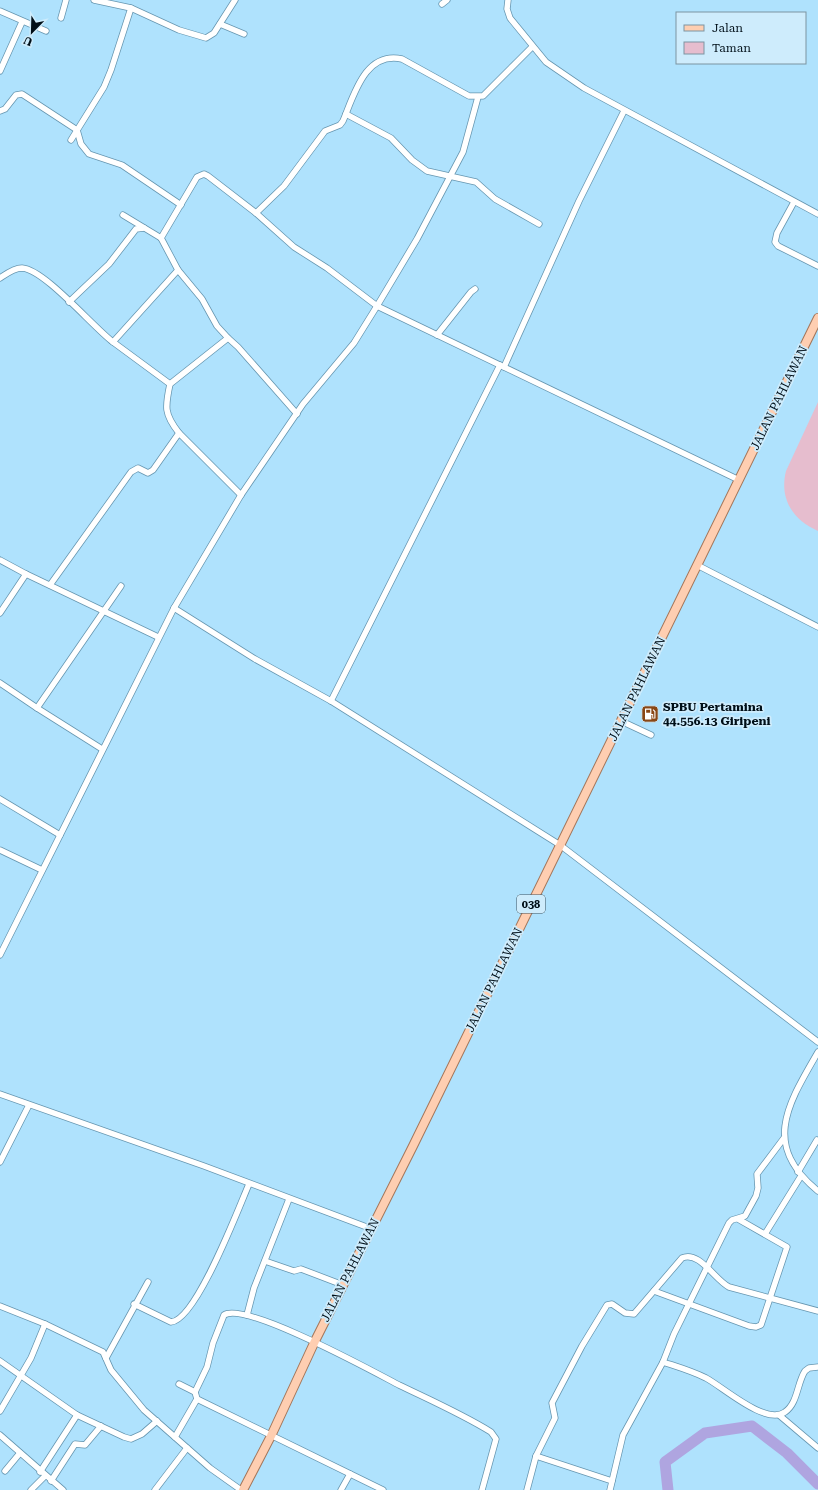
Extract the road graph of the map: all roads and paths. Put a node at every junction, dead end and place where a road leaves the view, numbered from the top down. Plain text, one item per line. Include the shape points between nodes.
1 (66, 0) edge
2 (94, 0) edge
3 (235, 0) edge
4 (447, 0) edge
5 (508, 0) edge
6 (442, 4) dead end
7 (131, 8) junction
8 (0, 11) edge
9 (61, 18) dead end
10 (22, 22) junction
11 (220, 24) junction
12 (46, 31) dead end
13 (244, 34) dead end
14 (532, 47) junction
15 (0, 72) edge
16 (478, 97) junction
17 (0, 111) edge
18 (624, 111) junction
19 (346, 114) junction
20 (77, 130) junction
21 (71, 140) dead end
22 (451, 177) junction
23 (794, 202) junction
24 (181, 205) junction
25 (256, 213) junction
26 (818, 214) edge
27 (123, 215) dead end
28 (539, 224) dead end
29 (144, 228) junction
30 (161, 238) junction
31 (818, 266) edge
32 (178, 270) junction
33 (0, 278) edge
34 (475, 289) dead end
35 (69, 302) junction
36 (377, 306) junction
37 (818, 318) edge
38 (437, 335) junction
39 (228, 338) junction
40 (113, 342) junction
41 (502, 366) junction
42 (170, 384) junction
43 (297, 414) junction
44 (179, 433) junction
45 (739, 480) junction
46 (241, 495) junction
47 (0, 560) edge
48 (697, 566) junction
49 (26, 574) junction
50 (50, 585) junction
51 (121, 586) dead end
52 (174, 608) junction
53 (105, 611) junction
54 (0, 613) edge
55 (818, 626) edge
56 (158, 637) junction
57 (0, 682) edge
58 (331, 702) junction
59 (37, 708) junction
60 (621, 721) junction
61 (651, 735) dead end
62 (102, 749) junction
63 (0, 799) edge
64 (60, 835) junction
65 (560, 845) junction
66 (0, 850) edge
67 (42, 870) junction
68 (0, 955) edge
69 (818, 1042) edge
70 (818, 1052) edge
71 (0, 1094) edge
72 (29, 1105) junction
73 (784, 1138) junction
74 (817, 1140) edge
75 (0, 1162) edge
76 (800, 1174) junction
77 (249, 1184) junction
78 (818, 1190) edge
79 (289, 1200) junction
80 (738, 1219) junction
81 (372, 1229) junction
82 (765, 1234) junction
83 (265, 1261) junction
84 (707, 1267) junction
85 (148, 1282) dead end
86 (343, 1285) junction
87 (654, 1291) junction
88 (770, 1298) junction
89 (134, 1304) junction
90 (689, 1304) junction
91 (0, 1306) edge
92 (818, 1311) edge
93 (247, 1315) junction
94 (45, 1324) junction
95 (314, 1341) junction
96 (106, 1358) junction
97 (0, 1361) edge
98 (663, 1362) junction
99 (818, 1367) edge
100 (21, 1376) junction
101 (179, 1384) dead end
102 (195, 1392) junction
103 (197, 1399) junction
104 (0, 1411) edge
105 (77, 1415) junction
106 (779, 1415) junction
107 (157, 1421) junction
108 (102, 1426) junction
109 (271, 1436) junction
110 (1, 1437) edge
111 (174, 1437) junction
112 (187, 1448) junction
113 (818, 1448) edge
114 (20, 1453) junction
115 (536, 1456) junction
116 (5, 1471) dead end
117 (40, 1472) junction
118 (350, 1474) junction
119 (45, 1476) junction
120 (51, 1481) junction
121 (612, 1481) junction
122 (31, 1490) edge
123 (63, 1490) edge
124 (155, 1490) edge
125 (242, 1490) edge
126 (341, 1490) edge
127 (383, 1490) edge
128 (482, 1490) edge
129 (527, 1490) edge
130 (610, 1490) edge

1 - 9 street
2 - 7 street
3 - 11 street
4 - 6 street
5 - 14 street via 510,18
7 - 11 street via 203,38 211,36
7 - 20 street via 104,87
8 - 10 street
10 - 12 street
10 - 15 street
11 - 13 street
14 - 16 street via 483,96
14 - 18 street via 566,77
16 - 19 street via 469,96 402,59 392,57 364,74
16 - 22 street via 463,152
17 - 20 street via 5,109 16,95 22,94
18 - 23 street
18 - 41 street
19 - 22 street via 391,138 412,160 427,171
19 - 25 street via 340,125 325,131 284,186
20 - 21 street
20 - 24 street via 81,144 89,154 122,166
22 - 28 street via 476,182 495,199
22 - 36 street
23 - 26 street
23 - 31 street via 774,242
24 - 25 street via 197,177 204,174
24 - 30 street
25 - 36 street via 294,247 327,268
27 - 29 street
29 - 30 street
29 - 35 street via 136,229 108,264
30 - 32 street
32 - 39 street
32 - 40 street
33 - 35 street via 20,268 27,269 44,278
34 - 38 street
35 - 40 street
36 - 38 street
36 - 43 street via 354,343
37 - 45 main road, JALAN PAHLAWAN / 038
38 - 41 street
39 - 42 street
39 - 43 street via 242,350
40 - 42 street
41 - 45 street
41 - 58 street
42 - 44 street via 166,408 170,421
43 - 46 street
44 - 46 street
44 - 50 street via 153,470 148,473 138,468 132,472
45 - 48 main road, JALAN PAHLAWAN / 038
46 - 52 street
47 - 49 street
48 - 55 street
48 - 60 main road, JALAN PAHLAWAN / 038
49 - 50 street
49 - 54 street
50 - 53 street
51 - 53 street
52 - 56 street
52 - 58 street via 255,659
53 - 56 street
53 - 59 street
56 - 62 street
57 - 59 street
58 - 65 street
59 - 62 street
60 - 61 street
60 - 65 main road, JALAN PAHLAWAN / 038
62 - 64 street
63 - 64 street
64 - 67 street
65 - 69 street
65 - 81 main road, JALAN PAHLAWAN / 038
66 - 67 street
67 - 68 street
70 - 73 street via 789,1107
71 - 72 street
72 - 75 street
72 - 77 street
73 - 76 street via 787,1151
73 - 80 street via 757,1174 756,1196 745,1216
74 - 76 street
76 - 78 street
76 - 82 street
77 - 79 street
77 - 89 street via 211,1274 177,1320 171,1322
79 - 81 street
79 - 83 street
80 - 82 street
80 - 84 street via 729,1223
81 - 86 main road, JALAN PAHLAWAN / 038
82 - 88 street via 787,1247
83 - 86 street via 294,1271 301,1269
83 - 93 street
84 - 87 street via 693,1257 686,1256
84 - 88 street via 726,1286
84 - 90 street
85 - 89 street
86 - 95 main road, JALAN PAHLAWAN / 038
87 - 90 street
87 - 115 street via 632,1315 612,1304 607,1306 582,1346 552,1403 555,1418
88 - 90 street via 763,1321 756,1327
88 - 92 street
89 - 96 street
90 - 98 street
91 - 94 street
93 - 95 street
93 - 102 street via 230,1312 224,1315
94 - 96 street via 95,1347 103,1352
94 - 100 street
95 - 109 main road, JALAN PAHLAWAN / 038
95 - 128 street via 495,1435
96 - 107 street via 111,1370 144,1410
97 - 100 street
98 - 106 street via 707,1378 752,1407
98 - 121 street via 623,1435
99 - 106 street via 805,1371 789,1409
100 - 104 street
100 - 105 street
101 - 102 street
102 - 103 street
103 - 109 street
103 - 111 street
105 - 108 street
105 - 117 street
106 - 113 street
107 - 108 street via 142,1434 131,1439
107 - 111 street
108 - 120 street via 85,1445 75,1444
109 - 118 street
109 - 125 main road, JALAN PAHLAWAN / 038
110 - 114 street
111 - 112 street
112 - 124 street
112 - 125 street
114 - 116 street
114 - 117 street
115 - 121 street
115 - 129 street
117 - 119 street
118 - 126 street
118 - 127 street
119 - 120 street
119 - 122 street
120 - 123 street
121 - 130 street

